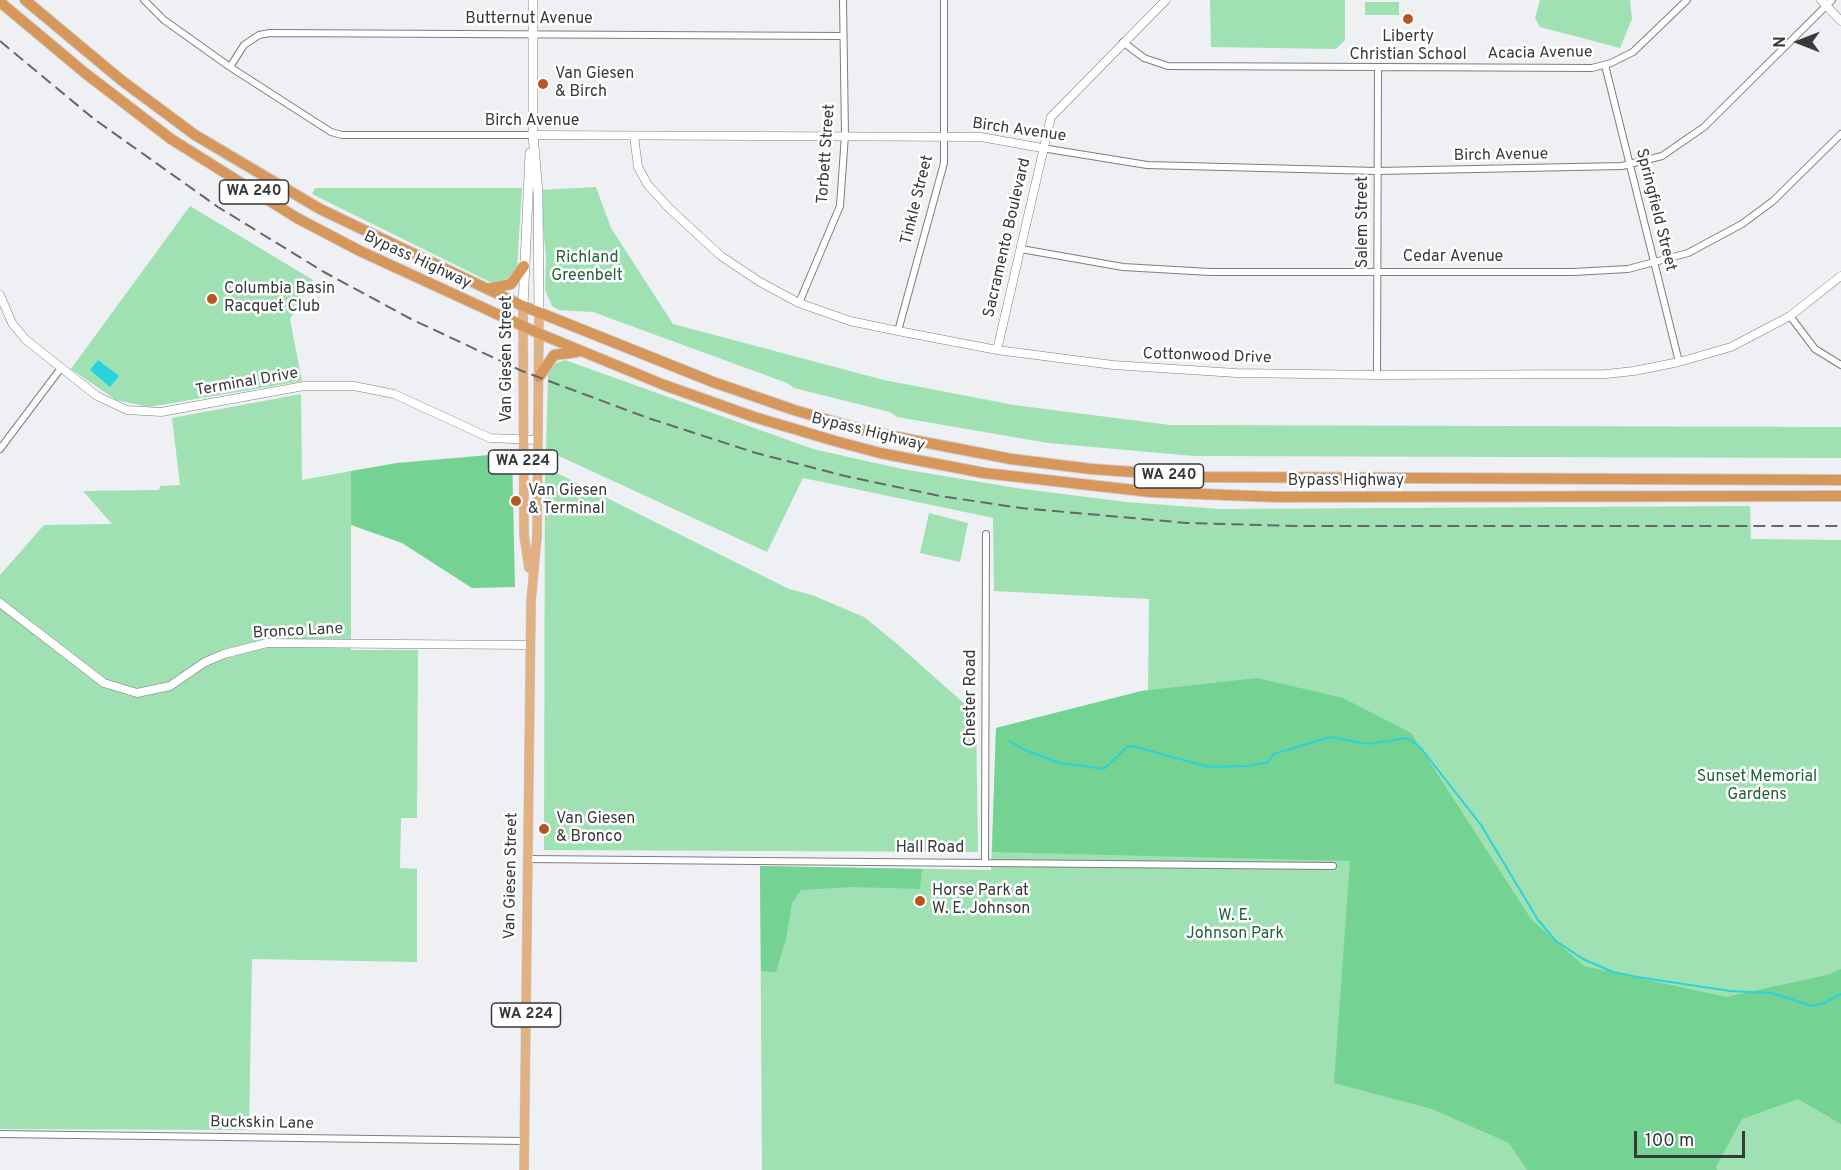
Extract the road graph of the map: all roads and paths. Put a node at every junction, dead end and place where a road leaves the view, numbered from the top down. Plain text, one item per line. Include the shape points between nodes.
1 (25, 0) edge
2 (144, 0) edge
3 (533, 0) edge
4 (843, 0) edge
5 (944, 0) edge
6 (1166, 0) edge
7 (1687, 0) edge
8 (0, 2) edge
9 (1826, 2) edge
10 (1841, 21) edge
11 (533, 33) junction
12 (843, 36) junction
13 (1123, 42) junction
14 (1605, 65) junction
15 (230, 67) junction
16 (1378, 68) junction
17 (1841, 134) edge
18 (533, 135) junction
19 (845, 135) junction
20 (634, 136) junction
21 (945, 136) junction
22 (1042, 148) junction
23 (1630, 164) junction
24 (1377, 171) junction
25 (1021, 249) junction
26 (1654, 263) junction
27 (524, 266) junction
28 (1378, 272) junction
29 (1841, 276) edge
30 (484, 289) junction
31 (0, 295) edge
32 (799, 303) junction
33 (523, 306) junction
34 (539, 312) junction
35 (1790, 316) junction
36 (522, 326) junction
37 (898, 331) junction
38 (538, 333) junction
39 (997, 350) junction
40 (585, 353) junction
41 (1679, 362) junction
42 (1841, 365) edge
43 (61, 369) junction
44 (1377, 375) junction
45 (539, 377) junction
46 (523, 440) junction
47 (538, 440) junction
48 (0, 449) edge
49 (1841, 480) edge
50 (1841, 496) edge
51 (986, 534) dead end
52 (531, 582) junction
53 (0, 603) edge
54 (530, 645) junction
55 (527, 859) junction
56 (985, 862) junction
57 (1333, 867) dead end
58 (0, 1134) edge
59 (524, 1141) junction
60 (524, 1170) edge

1 - 30 highway, Bypass Highway / WA 240 via 121,80 204,140 320,209
2 - 15 street, Birch Avenue via 164,20
3 - 11 main road, Van Giesen Street
4 - 12 street, Torbett Street
5 - 21 street, Tinkle Street
6 - 13 street, Sacramento Boulevard
7 - 14 street, Acacia Avenue via 1633,52
8 - 36 highway, Bypass Highway / WA 240 via 85,73 203,161 360,251
9 - 10 street
9 - 23 street, Birch Avenue via 1704,127 1662,156
11 - 12 street, Butternut Avenue
11 - 15 street, Butternut Avenue via 270,33 244,45
11 - 18 main road, Van Giesen Street
12 - 19 street, Torbett Street
13 - 16 street, Acacia Avenue via 1144,58 1168,66
13 - 22 street, Sacramento Boulevard via 1051,117
14 - 16 street, Acacia Avenue
14 - 23 street, Springfield Street
15 - 18 street, Birch Avenue via 320,127 342,135
16 - 24 street, Salem Street
17 - 26 street, Cedar Avenue via 1773,201 1742,224 1688,253
18 - 20 street, Birch Avenue
18 - 27 main road, Van Giesen Street
18 - 34 main road, Van Giesen Street via 538,193
19 - 20 street, Birch Avenue
19 - 21 street, Birch Avenue
19 - 32 street, Torbett Street via 840,206
20 - 32 street, Cottonwood Drive via 638,167 670,209 721,256
21 - 22 street, Birch Avenue via 986,137
21 - 37 street, Tinkle Street via 944,163
22 - 24 street, Birch Avenue via 1147,165
22 - 25 street, Sacramento Boulevard
23 - 24 street, Birch Avenue via 1597,169
23 - 26 street, Springfield Street
24 - 28 street, Salem Street
25 - 28 street, Cedar Avenue via 1123,267 1210,272
25 - 39 street, Sacramento Boulevard
26 - 28 street, Cedar Avenue via 1604,272
26 - 41 street, Springfield Street
27 - 30 highway via 517,279 507,286
27 - 33 main road, Van Giesen Street
28 - 44 street, Salem Street
29 - 35 street, Cottonwood Drive
30 - 33 highway, Bypass Highway / WA 240
31 - 43 street, Terminal Drive via 18,332
32 - 37 street, Cottonwood Drive via 850,321
33 - 34 highway, Bypass Highway / WA 240
33 - 36 main road, Van Giesen Street / WA 224
34 - 38 main road, Van Giesen Street / WA 224
34 - 49 highway, Bypass Highway / WA 240 via 703,378 830,421 929,445 1050,465 1232,478
35 - 41 street, Cottonwood Drive via 1731,347
35 - 42 street via 1815,349
36 - 38 highway, Bypass Highway / WA 240
36 - 46 main road, Van Giesen Street / WA 224
37 - 39 street, Cottonwood Drive
38 - 40 highway, Bypass Highway / WA 240
38 - 45 main road, Van Giesen Street / WA 224
39 - 44 street, Cottonwood Drive via 1148,368
40 - 45 highway via 554,355
40 - 50 highway, Bypass Highway / WA 240 via 702,399 858,447 943,466 1096,488 1277,497
41 - 44 street, Cottonwood Drive via 1606,374
43 - 46 street, Terminal Drive via 112,404 142,413 303,386 354,386 394,394 490,438
43 - 48 street
45 - 47 main road, Van Giesen Street / WA 224
46 - 47 street, Terminal Drive
46 - 52 main road, Van Giesen Street / WA 224 via 524,535
47 - 52 main road, Van Giesen Street / WA 224 via 537,536
51 - 56 street, Chester Road
52 - 54 main road, Van Giesen Street / WA 224
53 - 54 street, Bronco Lane via 104,684 138,693 170,686 224,654 267,644
54 - 55 main road, Van Giesen Street / WA 224
55 - 56 street, Hall Road
55 - 59 main road, Van Giesen Street / WA 224
56 - 57 street, Hall Road
58 - 59 street, Buckskin Lane
59 - 60 main road, Van Giesen Street / WA 224

